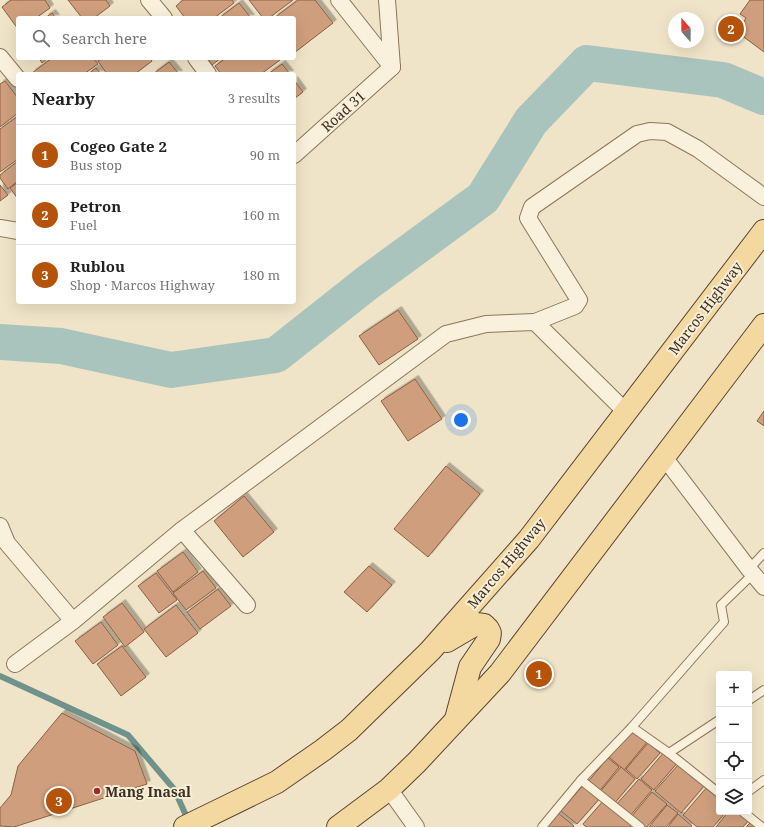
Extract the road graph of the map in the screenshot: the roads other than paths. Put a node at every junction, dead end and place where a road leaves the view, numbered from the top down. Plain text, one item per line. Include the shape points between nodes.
1 (149, 0) edge
2 (339, 0) edge
3 (388, 0) edge
4 (162, 16) edge
5 (0, 56) edge
6 (198, 60) edge
7 (392, 67) junction
8 (206, 72) edge
9 (16, 76) edge
10 (296, 153) edge
11 (764, 197) edge
12 (0, 228) edge
13 (16, 231) edge
14 (764, 231) edge
15 (535, 322) junction
16 (764, 325) edge
17 (626, 412) junction
18 (664, 457) junction
19 (0, 526) edge
20 (182, 530) junction
21 (764, 553) edge
22 (751, 571) junction
23 (764, 586) edge
24 (247, 605) dead end
25 (74, 621) junction
26 (430, 651) junction
27 (15, 664) dead end
28 (764, 690) edge
29 (752, 698) edge
30 (716, 722) edge
31 (455, 723) junction
32 (632, 727) junction
33 (669, 753) junction
34 (581, 780) junction
35 (764, 780) edge
36 (388, 789) junction
37 (752, 789) edge
38 (716, 791) edge
39 (747, 815) edge
40 (185, 827) edge
41 (338, 827) edge
42 (416, 827) edge
43 (542, 827) edge
44 (640, 827) edge
45 (762, 827) edge

1 - 4 street
2 - 7 street
3 - 7 street
5 - 9 street
6 - 8 street
7 - 10 street, Road 31
11 - 15 street via 698,149 667,132 650,131 637,134 532,207 528,218 579,300 575,306
12 - 13 street
14 - 17 main road, Marcos Highway
15 - 17 street
15 - 20 street via 486,324 446,334
16 - 18 main road
17 - 26 main road, Marcos Highway via 529,539
18 - 22 street
18 - 31 main road via 500,673
19 - 25 street via 7,543
20 - 24 street
20 - 25 street
21 - 22 lane
22 - 23 street
22 - 32 lane via 720,605 724,622
25 - 27 street
26 - 31 main road via 476,624 484,625 490,633 489,640 470,667
26 - 40 main road, Marcos Highway via 339,738 277,782
28 - 29 lane
30 - 33 lane
31 - 36 main road
32 - 33 lane
32 - 34 lane
33 - 38 lane
34 - 43 lane
34 - 44 lane
35 - 37 lane
36 - 41 main road
36 - 42 street
39 - 45 lane

